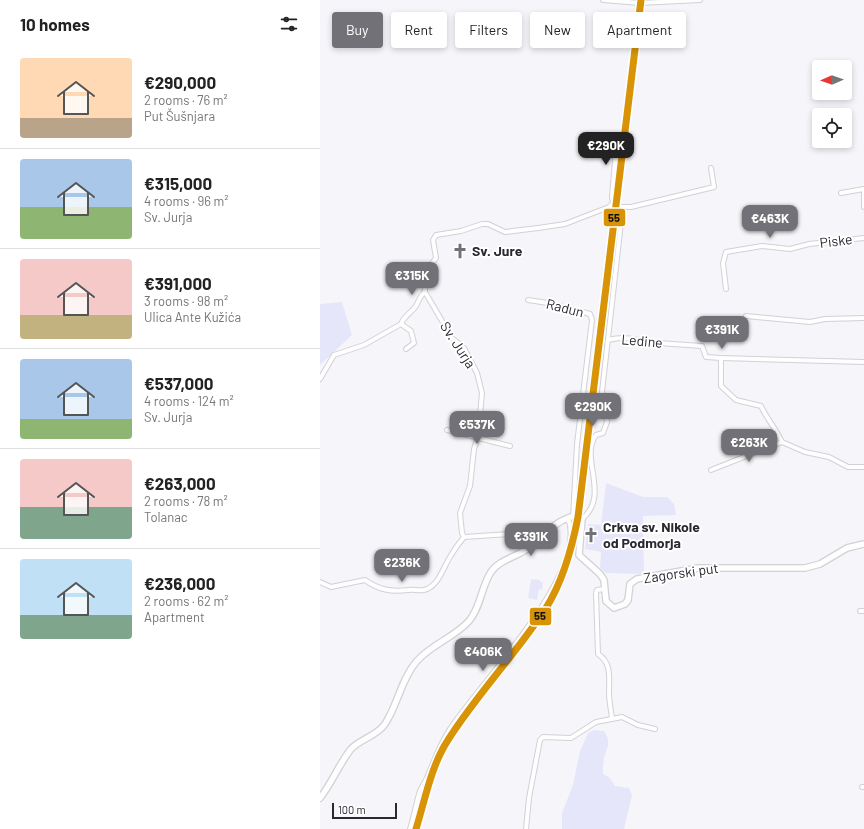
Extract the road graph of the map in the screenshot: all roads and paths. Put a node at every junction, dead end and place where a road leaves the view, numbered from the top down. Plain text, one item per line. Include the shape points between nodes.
1 (603, 0) edge
2 (700, 0) edge
3 (581, 143) dead end
4 (711, 168) dead end
5 (864, 188) edge
6 (841, 193) dead end
7 (613, 203) junction
8 (621, 207) junction
9 (864, 207) edge
10 (864, 238) edge
11 (726, 289) dead end
12 (425, 292) junction
13 (528, 300) dead end
14 (746, 316) dead end
15 (864, 318) edge
16 (401, 324) junction
17 (608, 340) junction
18 (406, 349) dead end
19 (721, 358) junction
20 (864, 362) edge
21 (320, 379) edge
22 (447, 430) dead end
23 (478, 437) junction
24 (782, 442) junction
25 (510, 446) dead end
26 (864, 467) edge
27 (711, 470) dead end
28 (570, 517) junction
29 (582, 519) junction
30 (544, 535) junction
31 (464, 537) junction
32 (864, 544) edge
33 (320, 582) edge
34 (604, 589) junction
35 (612, 718) junction
36 (655, 729) dead end
37 (320, 798) edge
38 (410, 829) edge
39 (526, 829) edge

1 - 2 street via 640,3
3 - 7 street via 611,145 616,149
4 - 8 street via 714,187 631,207
5 - 6 street
5 - 9 street
7 - 8 street
7 - 12 street via 565,224 505,232 482,224 436,235 433,240 436,258 424,274
8 - 17 street
10 - 11 street, Piske via 790,249 762,246 726,252
12 - 16 street via 409,314 403,317
12 - 23 street, Sv. Jurja via 452,338 464,348 477,373 482,393
13 - 28 street, Radun via 590,314 592,320
14 - 15 street via 810,322
16 - 18 street via 411,331 414,343
16 - 21 street via 364,345 334,355
17 - 19 street, Ledine via 635,338 658,343 702,346 706,357
17 - 29 street via 602,392 606,426 603,433 596,435 593,441 591,457 594,495 589,511
19 - 20 street
19 - 24 street via 721,386 736,400 761,406
22 - 23 street
23 - 25 street
23 - 31 street, Sv. Jurja via 474,449 470,486 460,512
24 - 26 street via 848,466
24 - 27 street
28 - 29 main road
28 - 30 main road
28 - 38 street via 570,544 548,598 451,728 436,754 420,792
29 - 34 main road, Zagorski put via 579,555 600,574 604,580
30 - 31 street via 539,532
30 - 37 main road via 529,548 492,570 469,621 460,630 433,646 416,662 408,673 390,716 383,726 351,749
31 - 33 street via 432,586 423,590 394,592 376,588 365,580 331,586
32 - 34 main road, Zagorski put via 847,548 820,564 805,568 698,568 637,579 630,584 628,600 620,607 614,608 606,601
34 - 35 street via 597,590 596,593 598,654 605,658 610,675
35 - 36 street via 622,717 638,725
35 - 39 street via 596,722 571,738 543,737 540,740

